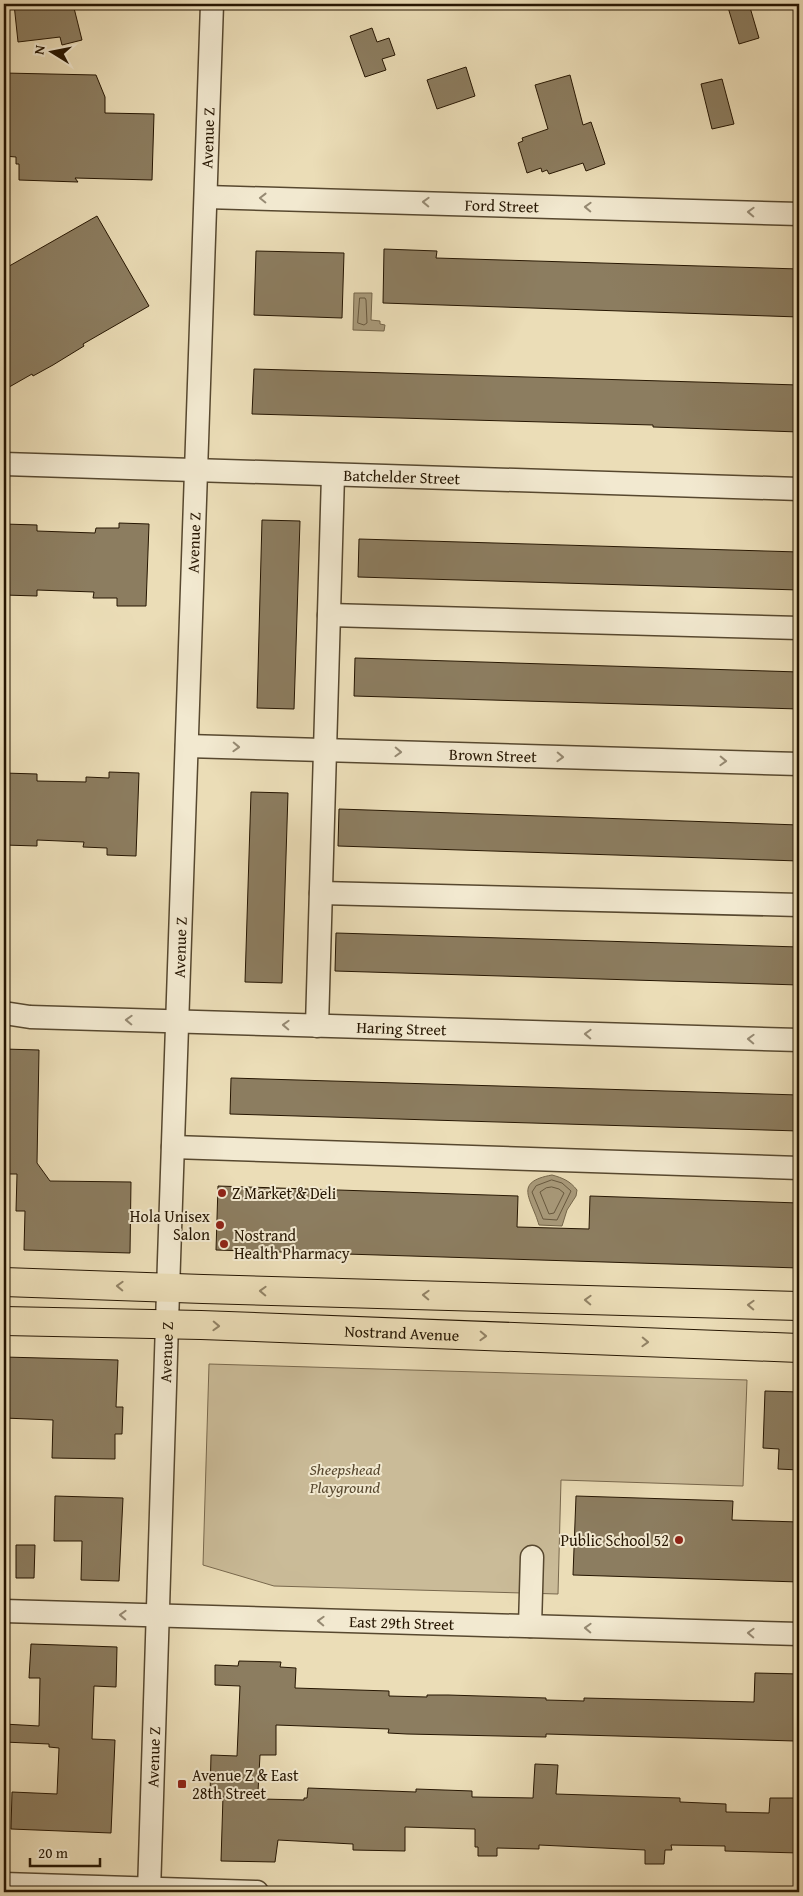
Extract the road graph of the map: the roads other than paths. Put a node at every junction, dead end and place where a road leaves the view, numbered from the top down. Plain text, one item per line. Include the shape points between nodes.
1 (212, 4) edge
2 (206, 197) junction
3 (799, 214) edge
4 (4, 464) edge
5 (196, 471) junction
6 (333, 475) junction
7 (799, 489) edge
8 (329, 615) junction
9 (799, 628) edge
10 (187, 746) junction
11 (325, 750) junction
12 (799, 764) edge
13 (320, 893) junction
14 (799, 905) edge
15 (4, 1013) edge
16 (177, 1022) junction
17 (317, 1026) junction
18 (799, 1040) edge
19 (173, 1147) junction
20 (799, 1168) edge
21 (4, 1282) edge
22 (168, 1288) junction
23 (799, 1306) edge
24 (4, 1320) edge
25 (167, 1324) junction
26 (799, 1348) edge
27 (532, 1557) dead end
28 (4, 1611) edge
29 (158, 1616) junction
30 (530, 1626) junction
31 (799, 1634) edge
32 (4, 1884) edge
33 (149, 1891) edge
34 (257, 1892) edge

1 - 2 street, Avenue Z
3 -> 2 street, Ford Street
2 - 5 street, Avenue Z
4 - 5 street, Batchelder Street
5 - 6 street, Batchelder Street
5 - 10 street, Avenue Z
6 - 7 street, Batchelder Street
6 - 8 street
8 - 9 street
8 - 11 street
10 -> 11 street, Brown Street
10 - 16 street, Avenue Z
11 -> 12 street, Brown Street
11 - 13 street
13 - 14 street
13 - 17 street
16 -> 15 street, Haring Street via 30,1018
17 -> 16 street, Haring Street
16 - 19 street, Avenue Z
18 -> 17 street, Haring Street
19 - 20 street
19 - 22 street, Avenue Z
22 -> 21 main road
23 -> 22 main road
22 - 25 street, Avenue Z
24 - 25 main road, Nostrand Avenue
25 -> 26 main road, Nostrand Avenue
25 - 29 street, Avenue Z
27 - 30 street
29 -> 28 street, East 29th Street
30 -> 29 street, East 29th Street
29 - 33 street, Avenue Z
31 -> 30 street, East 29th Street
32 - 33 street
33 - 34 street

